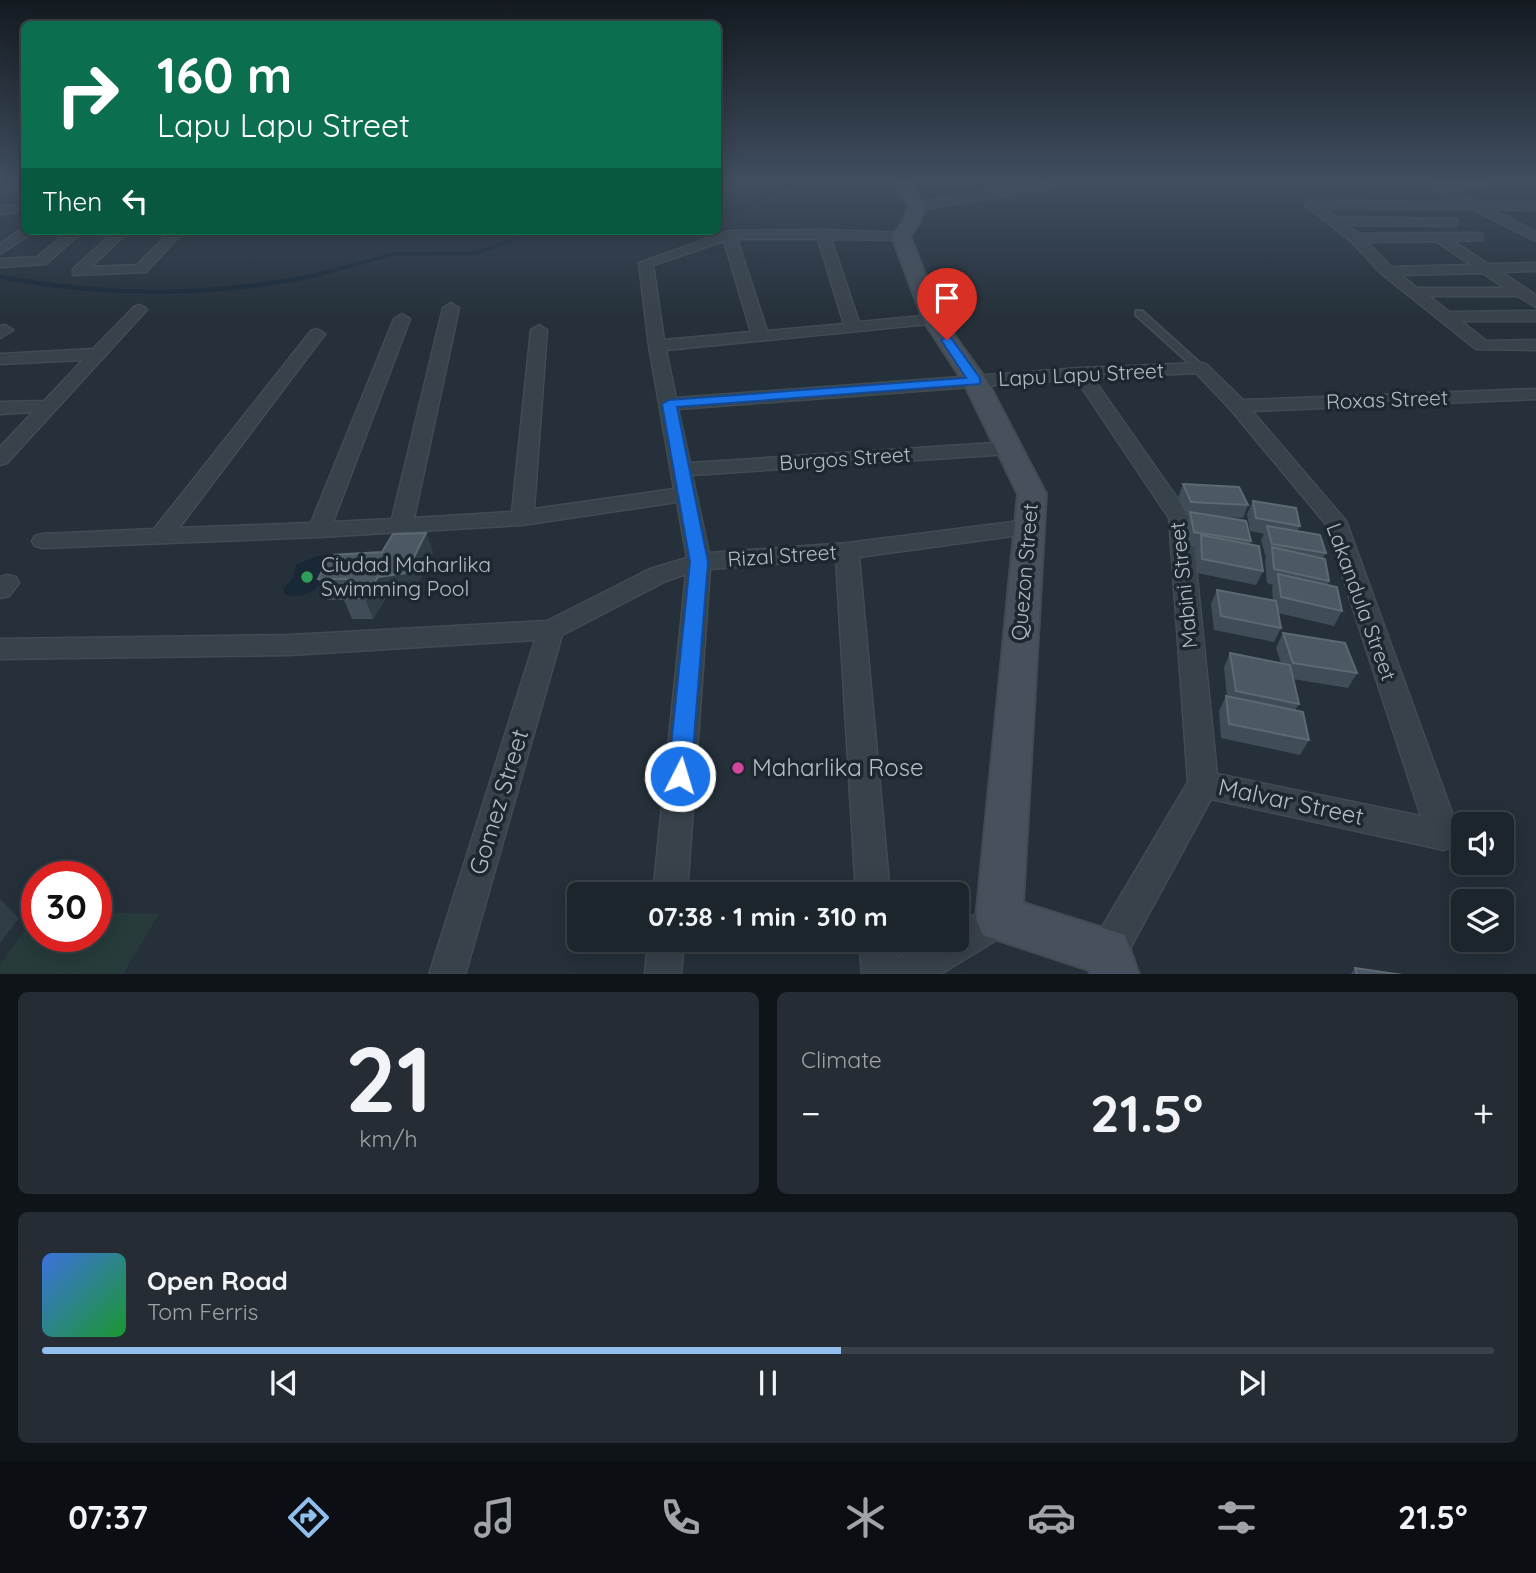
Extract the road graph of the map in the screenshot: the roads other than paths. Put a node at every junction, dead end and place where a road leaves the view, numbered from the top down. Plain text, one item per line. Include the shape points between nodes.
1 (908, 226) edge
2 (1341, 226) edge
3 (1460, 226) edge
4 (1516, 226) edge
5 (21, 234) edge
6 (822, 234) junction
7 (72, 235) edge
8 (118, 235) edge
9 (174, 235) edge
10 (729, 235) junction
11 (901, 236) junction
12 (1536, 237) edge
13 (1356, 238) junction
14 (1440, 238) junction
15 (0, 250) edge
16 (0, 263) edge
17 (1536, 267) edge
18 (1488, 270) junction
19 (1387, 271) junction
20 (1414, 292) junction
21 (1522, 292) junction
22 (1536, 302) edge
23 (452, 308) dead end
24 (139, 310) dead end
25 (1139, 313) dead end
26 (1536, 316) edge
27 (1443, 317) junction
28 (402, 319) dead end
29 (933, 320) junction
30 (853, 327) junction
31 (539, 330) dead end
32 (317, 334) dead end
33 (761, 337) junction
34 (1536, 345) edge
35 (657, 346) junction
36 (96, 354) junction
37 (0, 359) edge
38 (1200, 368) junction
39 (1081, 373) junction
40 (975, 381) junction
41 (1536, 394) edge
42 (669, 404) junction
43 (50, 406) junction
44 (1238, 406) junction
45 (0, 408) edge
46 (1009, 448) junction
47 (0, 459) edge
48 (682, 470) junction
49 (686, 494) junction
50 (522, 518) junction
51 (401, 526) junction
52 (1027, 527) junction
53 (319, 530) junction
54 (160, 537) junction
55 (43, 541) dead end
56 (847, 551) junction
57 (699, 562) junction
58 (0, 584) edge
59 (0, 590) edge
60 (551, 630) junction
61 (0, 649) edge
62 (1203, 784) junction
63 (1444, 835) joint
64 (671, 882) edge
65 (872, 882) edge
66 (999, 919) junction
67 (665, 952) edge
68 (878, 952) edge
69 (1112, 963) edge
70 (447, 974) edge
71 (663, 974) edge
72 (880, 974) edge
73 (905, 974) edge

1 - 11 street
2 - 13 street
3 - 14 street via 1478,237
4 - 12 street
5 - 15 street
6 - 10 street
6 - 11 street
6 - 30 street
7 - 16 street via 41,261
8 - 9 street via 78,272 141,269
10 - 33 street
10 - 35 street via 646,264
11 - 29 street, Quezon Street
13 - 14 street
13 - 19 street
14 - 18 street
17 - 18 street
18 - 19 street
18 - 21 street
19 - 20 street
20 - 21 street
20 - 27 street
21 - 22 street
23 - 51 street
24 - 36 street
25 - 38 lane
26 - 27 street
27 - 34 street via 1482,346
28 - 53 street
29 - 30 street
29 - 40 street, Quezon Street
30 - 33 street
31 - 50 street
32 - 54 street
33 - 35 street
35 - 42 street
36 - 37 street
36 - 43 street
38 - 39 street, Lapu Lapu Street
38 - 44 street, Lakandula Street
39 - 40 street, Lapu Lapu Street
39 - 62 street, Mabini Street via 1180,518
40 - 42 street, Lapu Lapu Street
40 - 46 street, Quezon Street
41 - 44 street, Roxas Street
42 - 48 street
43 - 45 street
43 - 47 street
44 - 63 street, Lakandula Street via 1335,521
46 - 48 street, Burgos Street
46 - 52 street, Quezon Street via 1032,494
48 - 49 street
49 - 50 street
49 - 57 street
50 - 51 street
51 - 53 street
52 - 56 street, Rizal Street
52 - 66 street, Quezon Street
53 - 54 street
54 - 55 street
56 - 57 street, Rizal Street
56 - 65 street
57 - 60 street, Rizal Street via 658,575
57 - 64 street
58 - 59 street via 7,583
60 - 61 street via 290,645
60 - 70 street, Gomez Street
62 - 63 street, Malvar Street
62 - 69 street, Malvar Street
66 - 69 street
66 - 73 street
67 - 71 street
68 - 72 street

